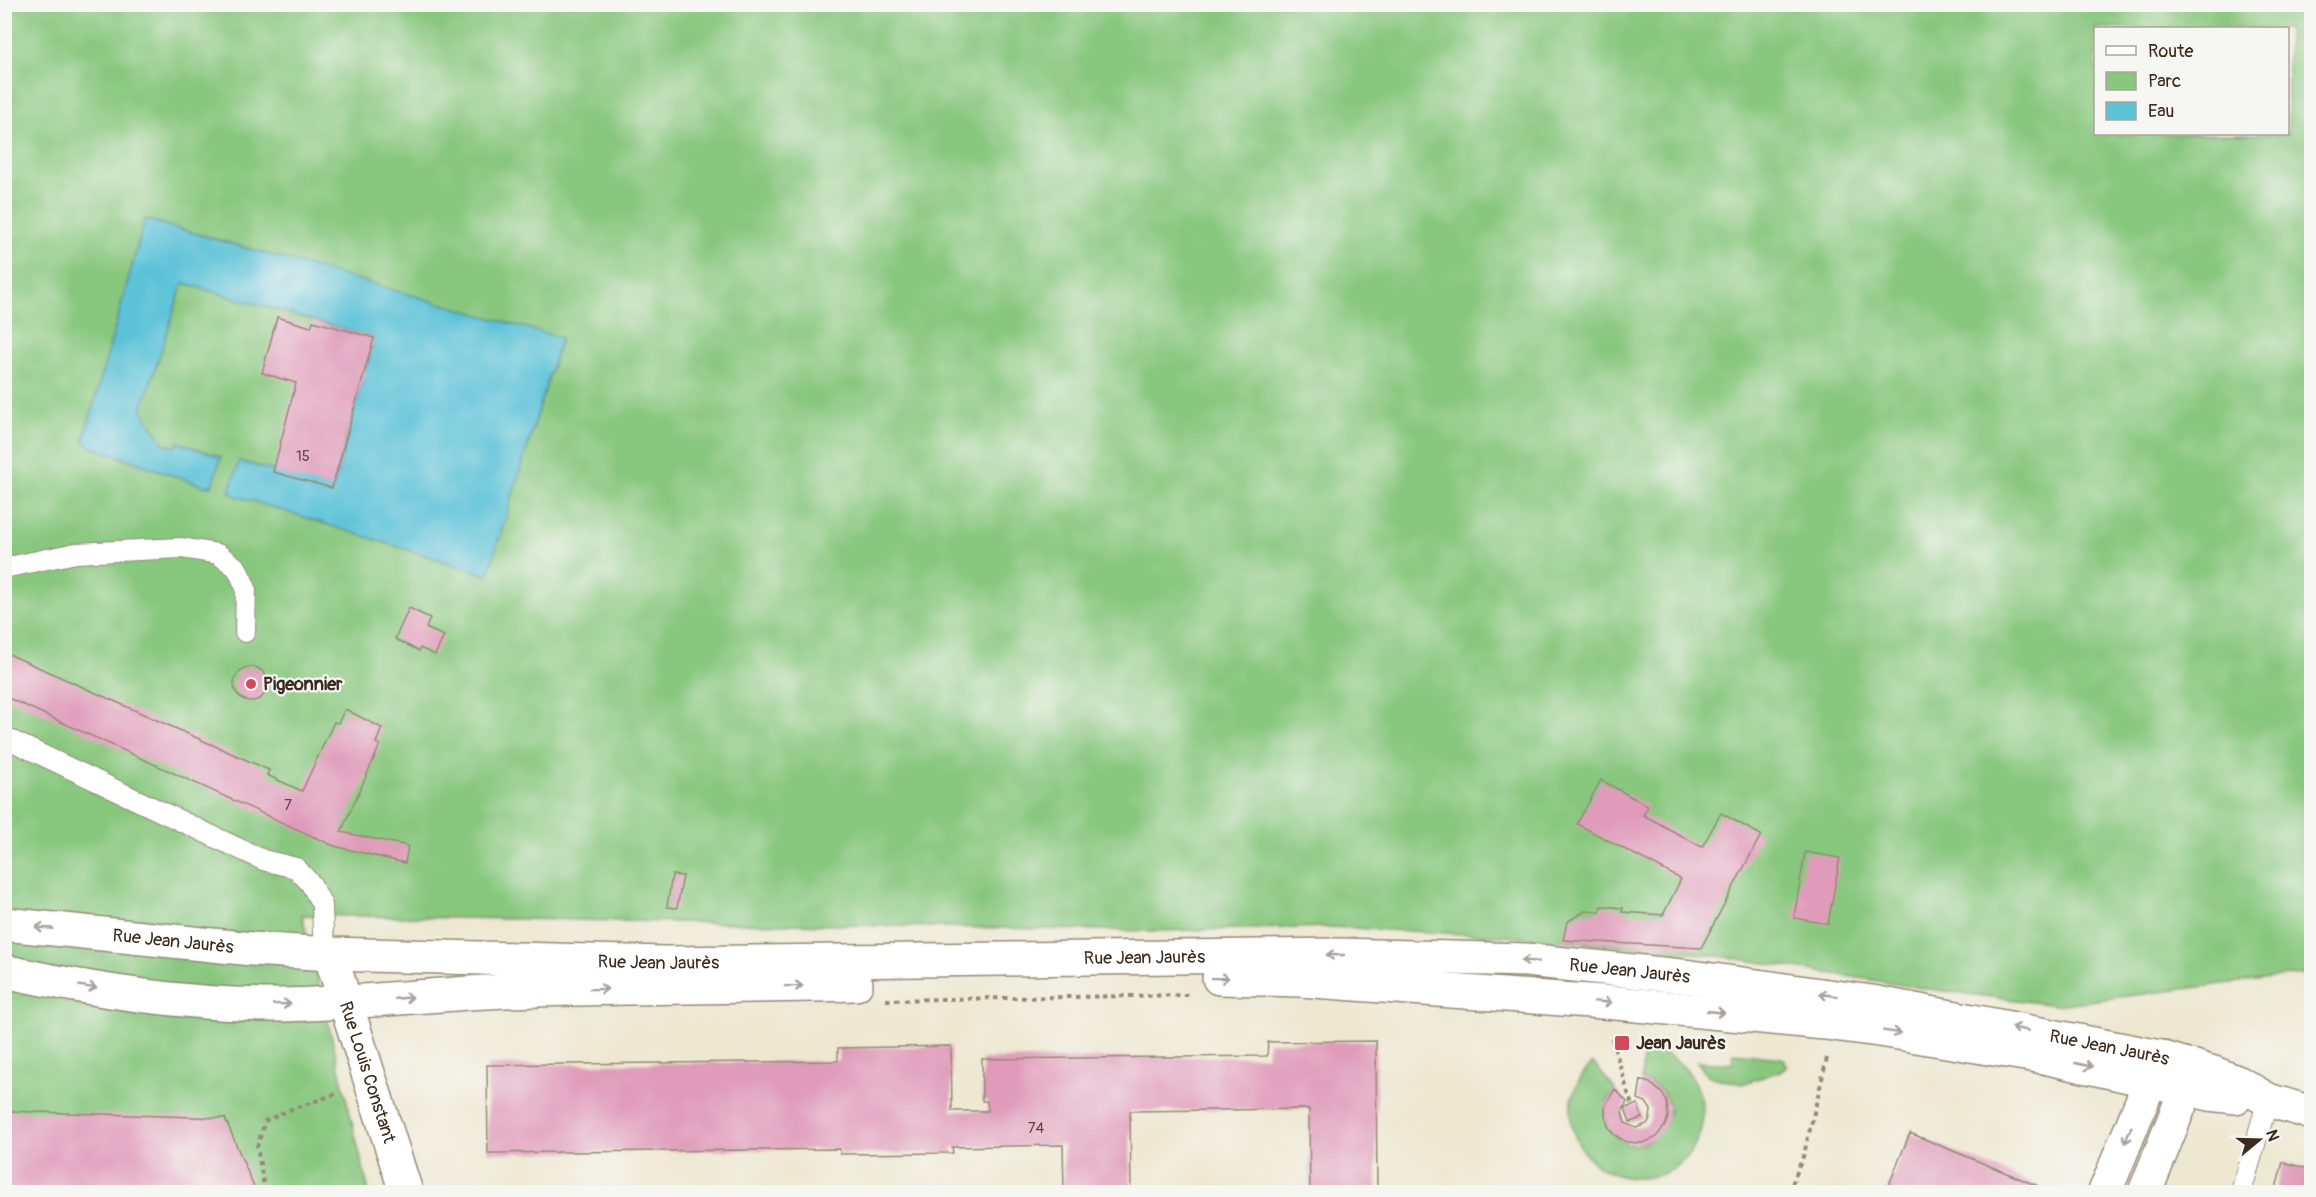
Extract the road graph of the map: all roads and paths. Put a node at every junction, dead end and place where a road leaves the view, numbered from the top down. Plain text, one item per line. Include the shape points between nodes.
1 (4, 568) edge
2 (245, 632) dead end
3 (4, 738) edge
4 (4, 924) edge
5 (330, 954) junction
6 (4, 971) edge
7 (346, 1003) junction
8 (1623, 1040) dead end
9 (1828, 1053) dead end
10 (2155, 1069) junction
11 (2191, 1078) junction
12 (370, 1082) junction
13 (2268, 1100) junction
14 (1632, 1106) dead end
15 (2312, 1113) edge
16 (266, 1192) edge
17 (406, 1192) edge
18 (1790, 1192) edge
19 (2105, 1192) edge
20 (2145, 1192) edge
21 (2241, 1192) edge

1 - 2 lane via 76,553 181,548 218,554 237,568 246,588
3 - 5 lane via 263,860 296,868 322,904 323,934
5 -> 4 main road, Rue Jean Jaurès
5 - 7 main road, Rue Louis Constant
10 -> 5 main road, Rue Jean Jaurès via 1872,1002 1691,977 1526,960 1339,955 707,963
6 -> 7 main road, Rue Jean Jaurès via 170,998 278,1005
7 -> 10 main road, Rue Jean Jaurès via 505,991 1270,979 1616,1003 1825,1023 2043,1057
7 - 12 main road, Rue Louis Constant
8 - 14 path via 1612,1039
9 - 18 path via 1804,1154
10 - 11 main road, Rue Jean Jaurès
10 -> 19 main road
11 - 13 main road, Rue Jean Jaurès via 2239,1083
11 - 20 main road
12 - 16 path via 265,1121 256,1147
12 - 17 main road, Rue Louis Constant
13 - 15 main road, Rue Jean Jaurès
13 - 21 lane

